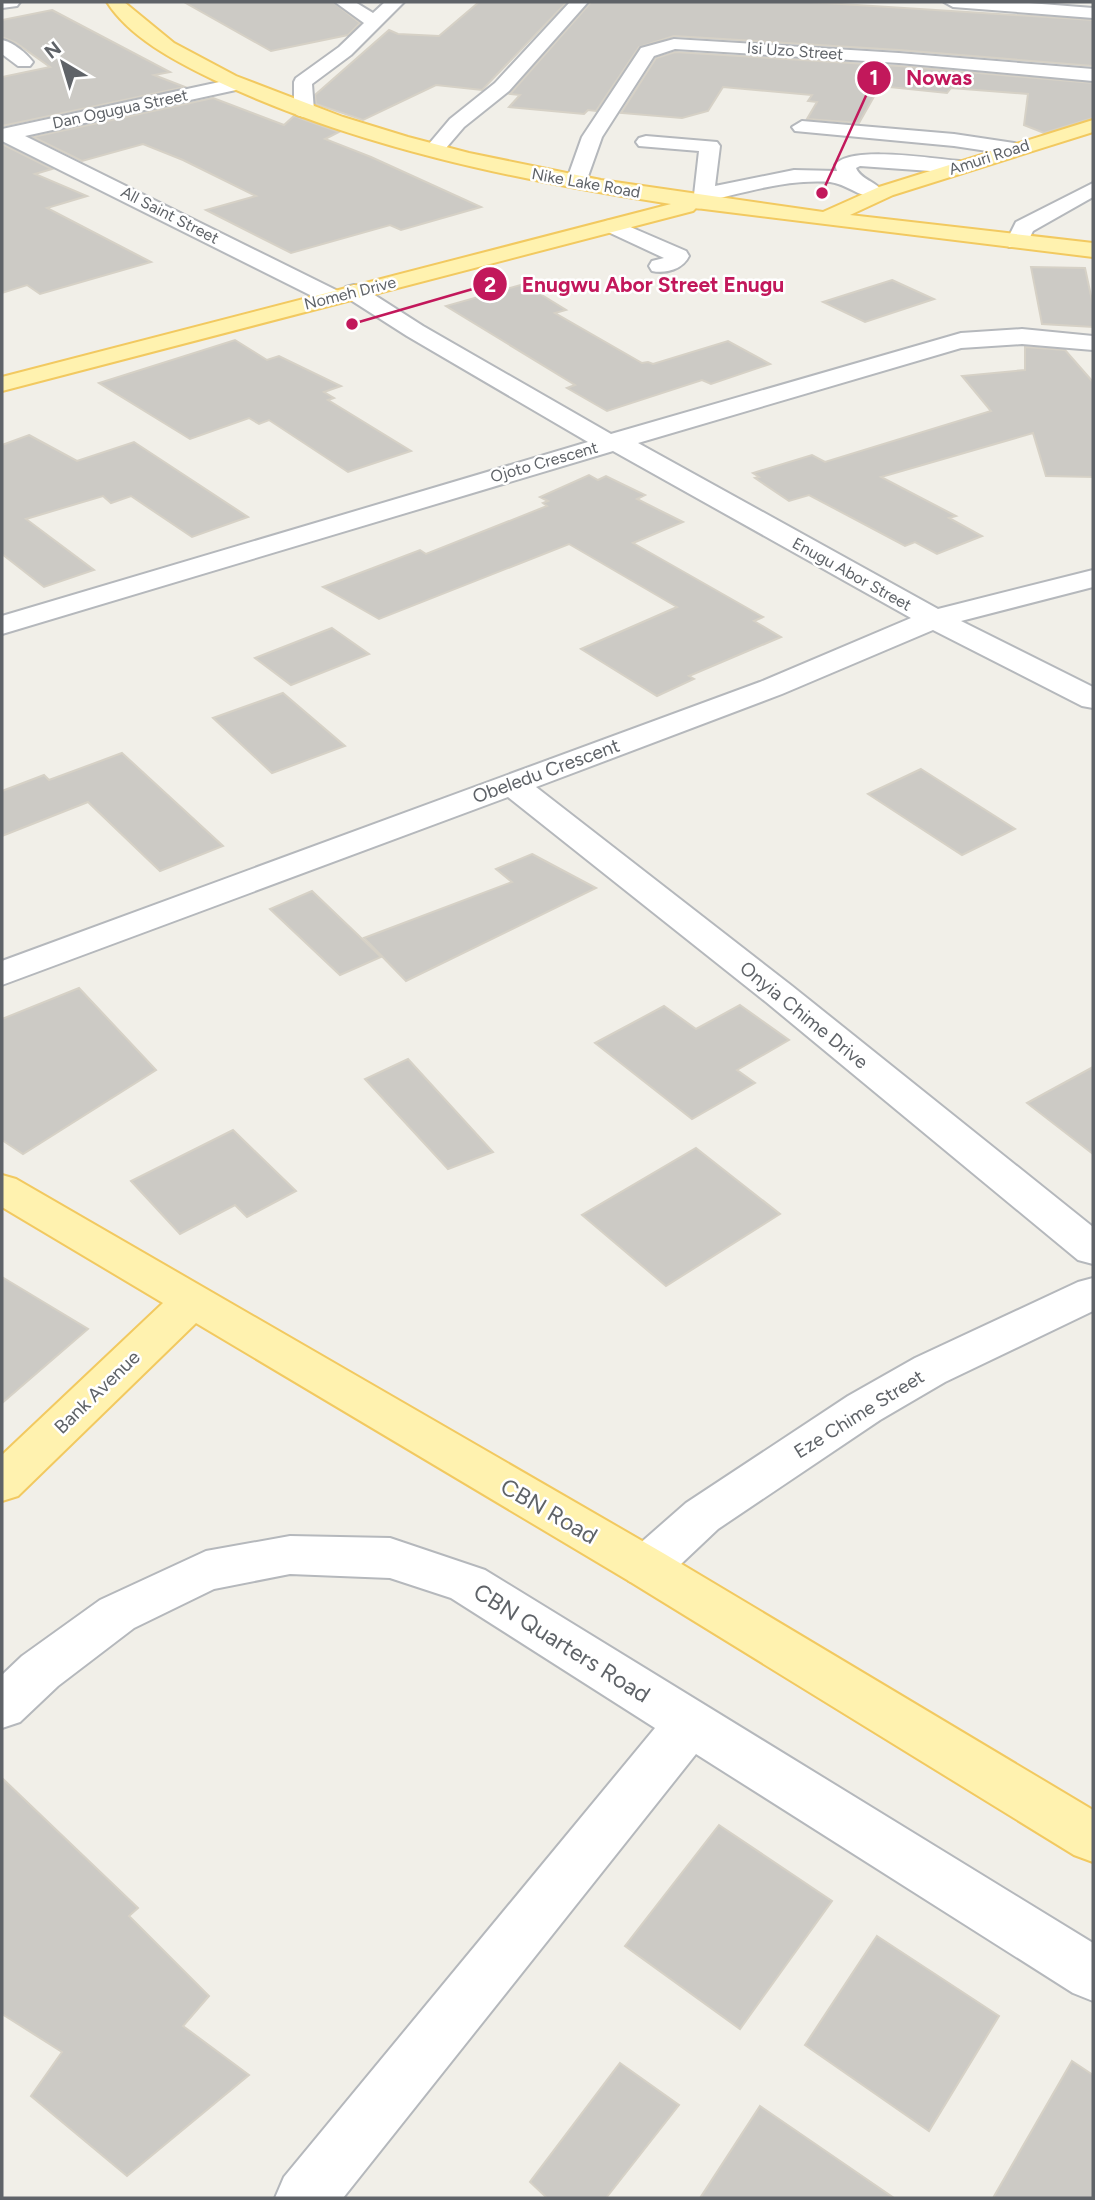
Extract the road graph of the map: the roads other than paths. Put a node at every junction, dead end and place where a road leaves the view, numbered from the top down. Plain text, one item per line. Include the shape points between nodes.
1 (12, 2) edge
2 (115, 2) edge
3 (343, 2) edge
4 (395, 2) edge
5 (579, 2) edge
6 (953, 2) edge
7 (2, 3) edge
8 (1093, 13) edge
9 (375, 22) junction
10 (2, 44) edge
11 (24, 62) dead end
12 (1093, 75) edge
13 (237, 84) junction
14 (304, 111) junction
15 (1093, 125) edge
16 (802, 127) dead end
17 (4, 134) edge
18 (646, 142) dead end
19 (1014, 149) junction
20 (433, 150) junction
21 (959, 167) junction
22 (851, 180) junction
23 (576, 181) junction
24 (1093, 189) edge
25 (874, 195) junction
26 (701, 199) junction
27 (730, 207) junction
28 (830, 211) junction
29 (799, 216) joint
30 (614, 226) junction
31 (890, 227) junction
32 (1017, 242) junction
33 (1093, 250) edge
34 (660, 266) dead end
35 (343, 295) junction
36 (1093, 343) edge
37 (4, 381) edge
38 (612, 442) junction
39 (1093, 578) edge
40 (934, 619) junction
41 (2, 625) edge
42 (1093, 699) edge
43 (512, 784) junction
44 (2, 974) edge
45 (2, 1189) edge
46 (1093, 1249) edge
47 (1093, 1293) edge
48 (193, 1300) junction
49 (2, 1483) edge
50 (646, 1567) junction
51 (2, 1706) edge
52 (690, 1723) junction
53 (1093, 1838) edge
54 (1093, 1974) edge
55 (304, 2198) edge

1 - 7 street
2 - 13 main road, Nike Lake Road via 176,51
3 - 9 street
4 - 9 street
5 - 20 street via 502,87 457,123
6 - 8 street
9 - 14 street via 303,82
10 - 11 street
12 - 23 street, Isi Uzo Street via 674,44 647,52 592,137
13 - 14 main road, Nike Lake Road
13 - 17 street, Dan Ogugua Street
14 - 20 main road, Nike Lake Road
15 - 19 main road, Amuri Road
16 - 19 street
17 - 35 street, All Saint Street
18 - 26 street via 710,146
19 - 21 main road, Amuri Road
20 - 23 main road, Nike Lake Road
21 - 22 street via 858,160 845,165
21 - 25 main road, Amuri Road
22 - 25 street
22 - 26 street via 824,176 766,181
23 - 26 main road, Nike Lake Road
24 - 32 street via 1024,227
25 - 28 main road, Amuri Road
25 - 31 main road
26 - 27 main road, Nike Lake Road
26 - 30 main road, Nomeh Drive
27 - 28 main road
27 - 29 main road, Nike Lake Road
28 - 29 main road, Amuri Road
28 - 31 main road
30 - 34 street via 678,256
30 - 35 main road, Nomeh Drive
31 - 32 main road
32 - 33 main road
35 - 37 main road, Nomeh Drive
35 - 38 street, All Saint Street
36 - 38 street, Ojoto Crescent via 1009,336 960,341
38 - 40 street, Enugu Abor Street
38 - 41 street, Ojoto Crescent
39 - 40 street, Obeledu Crescent
40 - 42 street, Enugu Abor Street
40 - 43 street, Obeledu Crescent via 771,688
43 - 44 street, Obeledu Crescent
43 - 46 street, Onyia Chime Drive
45 - 48 main road, CBN Road
47 - 50 street, Eze Chime Street via 930,1370 864,1408 702,1516
48 - 49 main road, Bank Avenue
48 - 50 main road, CBN Road
50 - 53 main road, CBN Road
51 - 52 street, CBN Quarters Road via 40,1671 117,1614 206,1571 290,1555 390,1558 468,1584
52 - 54 street, CBN Quarters Road
52 - 55 street

